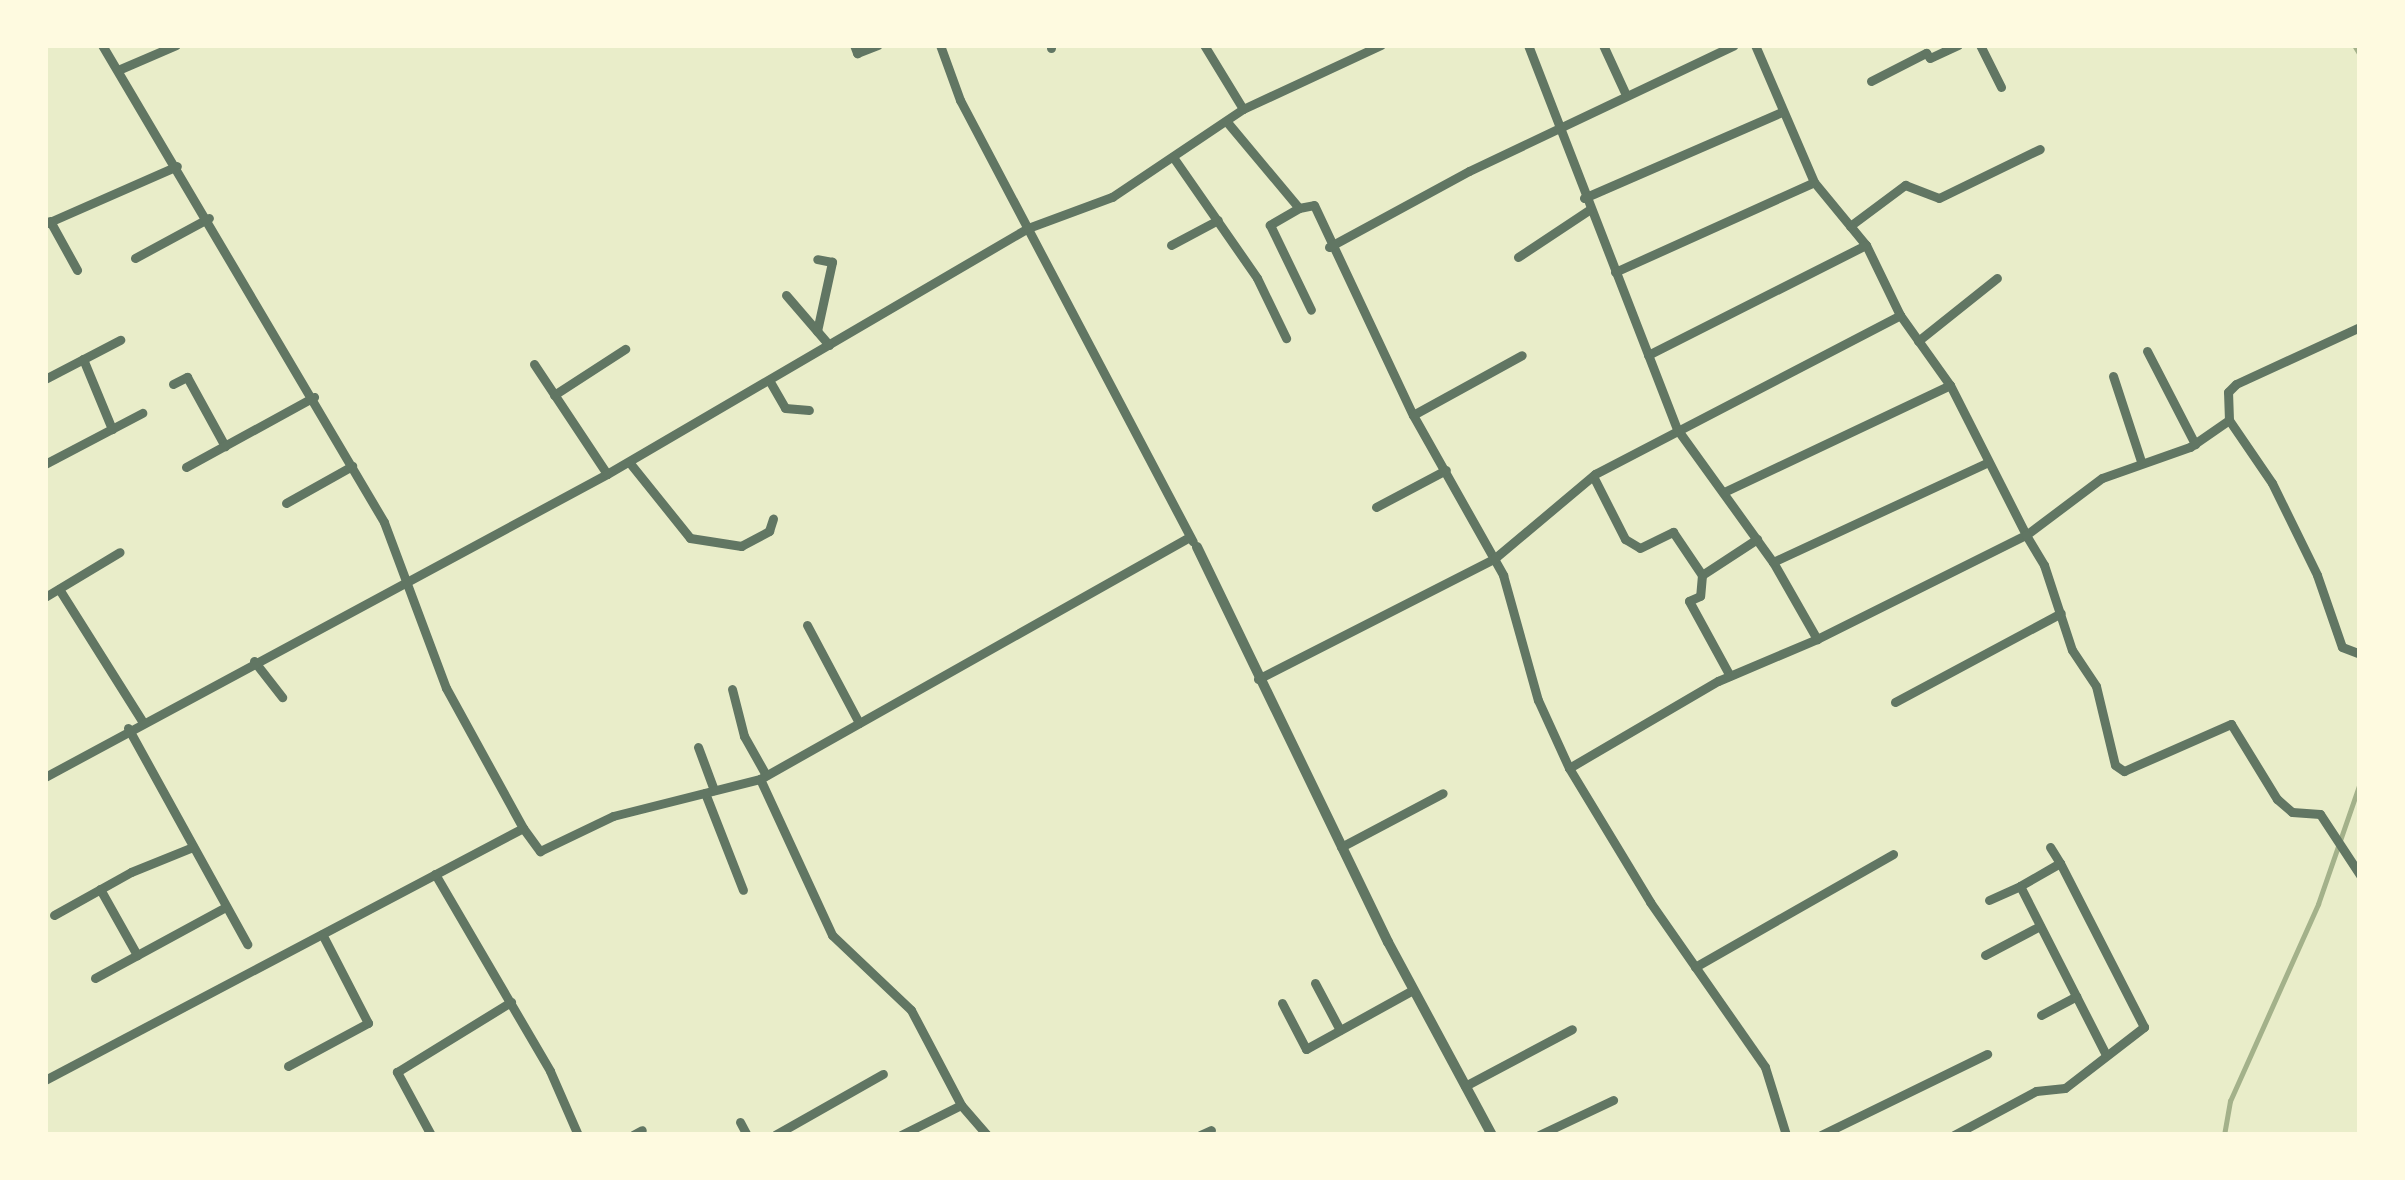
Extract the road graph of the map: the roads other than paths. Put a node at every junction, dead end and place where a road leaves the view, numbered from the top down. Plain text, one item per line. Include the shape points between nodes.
1 (102, 45) edge
2 (176, 45) edge
3 (854, 45) edge
4 (878, 45) edge
5 (940, 45) edge
6 (1204, 45) edge
7 (1380, 45) edge
8 (1528, 45) edge
9 (1604, 45) edge
10 (1734, 45) edge
11 (1755, 45) edge
12 (1958, 45) edge
13 (1980, 45) edge
14 (118, 70) junction
15 (1871, 81) dead end
16 (2001, 87) dead end
17 (1626, 95) junction
18 (1243, 109) junction
19 (1782, 112) junction
20 (1227, 122) junction
21 (1558, 127) junction
22 (2040, 149) dead end
23 (1174, 157) junction
24 (177, 166) junction
25 (1814, 182) junction
26 (1584, 198) junction
27 (1299, 208) junction
28 (1589, 210) junction
29 (209, 218) junction
30 (1218, 220) junction
31 (48, 222) edge
32 (1850, 226) junction
33 (1028, 228) junction
34 (1171, 245) dead end
35 (1866, 246) junction
36 (1329, 247) junction
37 (1518, 257) dead end
38 (134, 258) dead end
39 (818, 258) dead end
40 (77, 270) dead end
41 (1615, 272) junction
42 (1996, 278) dead end
43 (786, 295) dead end
44 (1310, 310) dead end
45 (1900, 315) junction
46 (2360, 328) edge
47 (818, 332) junction
48 (1286, 338) dead end
49 (120, 340) dead end
50 (1918, 341) junction
51 (829, 345) junction
52 (625, 349) dead end
53 (2147, 351) dead end
54 (1522, 355) dead end
55 (1648, 355) junction
56 (83, 359) junction
57 (534, 364) dead end
58 (2113, 376) dead end
59 (45, 379) edge
60 (769, 380) junction
61 (173, 384) dead end
62 (1950, 386) junction
63 (554, 395) junction
64 (314, 398) junction
65 (809, 410) dead end
66 (142, 413) dead end
67 (1413, 415) junction
68 (2229, 420) junction
69 (112, 429) junction
70 (1677, 429) junction
71 (2195, 444) junction
72 (225, 446) junction
73 (2141, 461) junction
74 (629, 462) junction
75 (1988, 462) junction
76 (45, 464) edge
77 (352, 466) junction
78 (186, 467) dead end
79 (1446, 470) junction
80 (607, 474) junction
81 (1593, 476) junction
82 (1724, 492) junction
83 (286, 503) dead end
84 (1376, 507) dead end
85 (773, 519) dead end
86 (2026, 535) junction
87 (1189, 537) junction
88 (1757, 539) junction
89 (1198, 548) joint
90 (120, 552) dead end
91 (1495, 558) junction
92 (1773, 562) junction
93 (1702, 575) junction
94 (409, 578) junction
95 (59, 590) junction
96 (45, 598) edge
97 (2061, 613) junction
98 (807, 625) dead end
99 (1818, 640) junction
100 (2360, 654) edge
101 (254, 661) junction
102 (1730, 676) junction
103 (1258, 679) junction
104 (732, 689) dead end
105 (282, 697) dead end
106 (1895, 702) dead end
107 (142, 721) junction
108 (859, 723) junction
109 (128, 728) junction
110 (698, 747) dead end
111 (1569, 768) junction
112 (45, 777) edge
113 (763, 777) junction
114 (709, 792) junction
115 (1443, 794) dead end
116 (523, 828) junction
117 (1341, 846) junction
118 (193, 847) junction
119 (2050, 848) dead end
120 (1893, 854) dead end
121 (2060, 864) junction
122 (435, 874) junction
123 (2360, 876) edge
124 (2020, 886) junction
125 (100, 889) junction
126 (743, 890) dead end
127 (1989, 900) dead end
128 (226, 906) junction
129 (54, 915) dead end
130 (2040, 926) junction
131 (322, 934) junction
132 (246, 944) dead end
133 (138, 955) junction
134 (1985, 955) dead end
135 (1695, 967) junction
136 (95, 978) dead end
137 (1315, 982) dead end
138 (1413, 990) junction
139 (2076, 996) junction
140 (511, 1002) junction
141 (1282, 1003) dead end
142 (2041, 1015) dead end
143 (1572, 1029) dead end
144 (1340, 1030) junction
145 (2105, 1052) junction
146 (1987, 1054) dead end
147 (288, 1066) dead end
148 (883, 1074) dead end
149 (45, 1080) edge
150 (1465, 1086) junction
151 (1613, 1100) dead end
152 (961, 1105) junction
153 (740, 1122) dead end
154 (1211, 1130) dead end
155 (431, 1135) edge
156 (578, 1135) edge
157 (747, 1135) edge
158 (776, 1135) edge
159 (902, 1135) edge
160 (987, 1135) edge
161 (1200, 1135) edge
162 (1492, 1135) edge
163 (1539, 1135) edge
164 (1786, 1135) edge
165 (1821, 1135) edge
166 (1954, 1135) edge

1 - 14 street
2 - 14 street
3 - 4 street via 857,52
5 - 33 street via 960,100
6 - 18 street
7 - 18 street
8 - 21 street
9 - 17 street
10 - 17 street
11 - 19 street
12 - 15 street via 1930,58 1926,52
13 - 16 street
14 - 24 street
17 - 21 street
18 - 20 street
19 - 25 street
19 - 26 street
20 - 23 street
20 - 27 street
21 - 26 street
21 - 36 street
22 - 32 street via 1939,198 1905,185
23 - 30 street
23 - 33 street via 1112,198
24 - 29 street
24 - 31 street
25 - 32 street
25 - 41 street
26 - 28 street
27 - 36 street via 1314,205
27 - 44 street via 1270,225
28 - 37 street
28 - 41 street
29 - 38 street
29 - 64 street
30 - 34 street
30 - 48 street
31 - 40 street
32 - 35 street
33 - 51 street
33 - 87 street
35 - 45 street
35 - 55 street
36 - 67 street
39 - 47 street via 832,262
41 - 55 street
42 - 50 street
43 - 47 street
45 - 50 street
45 - 70 street
46 - 68 street via 2236,384 2228,392
47 - 51 street
49 - 56 street
50 - 62 street
51 - 60 street
52 - 63 street
53 - 71 street
54 - 67 street
55 - 70 street
56 - 59 street
56 - 69 street
57 - 63 street
58 - 73 street
60 - 65 street via 785,408
60 - 74 street
61 - 72 street via 187,377
62 - 75 street
62 - 82 street
63 - 80 street
64 - 72 street
64 - 77 street
66 - 69 street
67 - 79 street
68 - 71 street
68 - 100 street via 2272,483 2317,575 2342,646
69 - 76 street
70 - 81 street
70 - 82 street
71 - 73 street
72 - 78 street
73 - 86 street via 2102,478
74 - 80 street
74 - 85 street via 690,538 741,546 769,530
75 - 86 street
75 - 92 street
77 - 83 street
77 - 94 street
79 - 84 street
79 - 91 street
80 - 94 street
81 - 91 street
81 - 93 street via 1626,539 1640,548 1673,532
82 - 88 street
86 - 97 street
86 - 99 street
87 - 89 street
87 - 108 street
88 - 92 street
88 - 93 street
89 - 103 street
90 - 95 street
91 - 103 street
91 - 111 street via 1538,700
92 - 99 street
93 - 102 street via 1700,596 1689,601
94 - 101 street
94 - 116 street via 446,688
95 - 96 street
95 - 107 street
97 - 106 street
97 - 123 street via 2072,650 2096,686 2115,766 2124,771 2230,724 2276,799 2292,812 2320,814
98 - 108 street
99 - 102 street
101 - 105 street
101 - 107 street
102 - 111 street
103 - 117 street
104 - 113 street
107 - 109 street
108 - 113 street
109 - 112 street
109 - 118 street
110 - 114 street
111 - 135 street
113 - 114 street
113 - 152 street via 832,935 911,1010
114 - 116 street via 612,816 540,852
114 - 126 street
115 - 117 street
116 - 122 street
117 - 138 street
118 - 125 street
118 - 128 street
119 - 121 street
120 - 135 street
121 - 124 street
121 - 145 street via 2144,1027
122 - 131 street
122 - 140 street
124 - 127 street
124 - 130 street
125 - 129 street
125 - 133 street
128 - 132 street
128 - 133 street
130 - 134 street
130 - 139 street
131 - 147 street via 368,1024
131 - 149 street
133 - 136 street
135 - 164 street via 1765,1067
137 - 144 street
138 - 144 street
138 - 150 street
139 - 142 street
139 - 145 street
140 - 155 street via 397,1072
140 - 156 street
141 - 144 street via 1306,1049
143 - 150 street
145 - 166 street via 2065,1088 2036,1091
146 - 165 street
148 - 158 street
150 - 162 street
151 - 163 street
152 - 159 street
152 - 160 street
153 - 157 street
154 - 161 street

